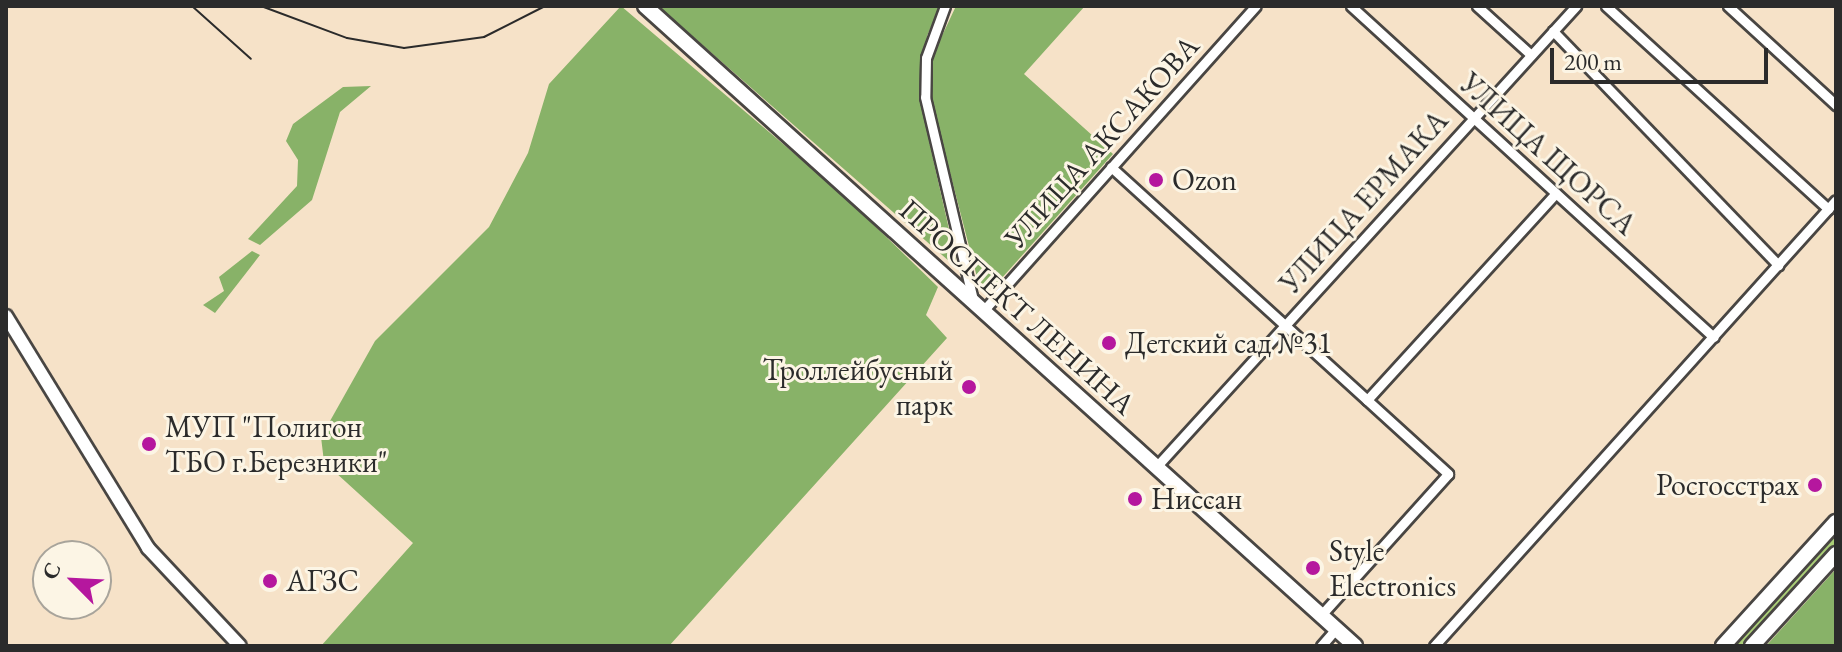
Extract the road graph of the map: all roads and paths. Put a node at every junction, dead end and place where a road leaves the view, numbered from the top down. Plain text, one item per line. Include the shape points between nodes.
1 (645, 6) edge
2 (945, 6) edge
3 (1256, 6) edge
4 (1351, 6) edge
5 (1477, 6) edge
6 (1576, 6) edge
7 (1606, 6) edge
8 (1728, 6) edge
9 (1553, 31) junction
10 (1531, 55) junction
11 (1836, 105) edge
12 (1473, 118) junction
13 (1111, 167) junction
14 (1556, 193) junction
15 (1836, 200) edge
16 (1828, 209) junction
17 (1778, 265) junction
18 (978, 307) junction
19 (6, 316) edge
20 (1285, 325) junction
21 (1713, 337) junction
22 (1367, 400) junction
23 (1156, 467) junction
24 (1836, 522) edge
25 (1836, 554) edge
26 (1321, 615) junction
27 (1336, 629) junction
28 (240, 646) edge
29 (1321, 646) edge
30 (1355, 646) edge
31 (1434, 646) edge
32 (1723, 646) edge
33 (1752, 646) edge

1 - 18 main road, ПРОСПЕКТ ЛЕНИНА
2 - 18 street via 926,58 925,97
3 - 13 street, УЛИЦА АКСАКОВА
4 - 12 street, УЛИЦА ЩОРСА
5 - 10 street
6 - 9 street, УЛИЦА ЕРМАКА
7 - 16 street
8 - 11 street
9 - 10 street, УЛИЦА ЕРМАКА
9 - 17 street
10 - 12 street, УЛИЦА ЕРМАКА
12 - 14 street, УЛИЦА ЩОРСА
12 - 20 street, УЛИЦА ЕРМАКА
13 - 18 street, УЛИЦА АКСАКОВА
13 - 20 street
14 - 21 street, УЛИЦА ЩОРСА
14 - 22 street
15 - 16 street
16 - 17 street
17 - 21 street
18 - 23 main road, ПРОСПЕКТ ЛЕНИНА
19 - 28 street via 148,548
20 - 22 street
20 - 23 street, УЛИЦА ЕРМАКА
21 - 31 street
22 - 26 street via 1448,474
23 - 26 main road, ПРОСПЕКТ ЛЕНИНА
24 - 32 main road
25 - 33 main road
26 - 27 main road, ПРОСПЕКТ ЛЕНИНА
27 - 29 street
27 - 30 main road, ПРОСПЕКТ ЛЕНИНА

